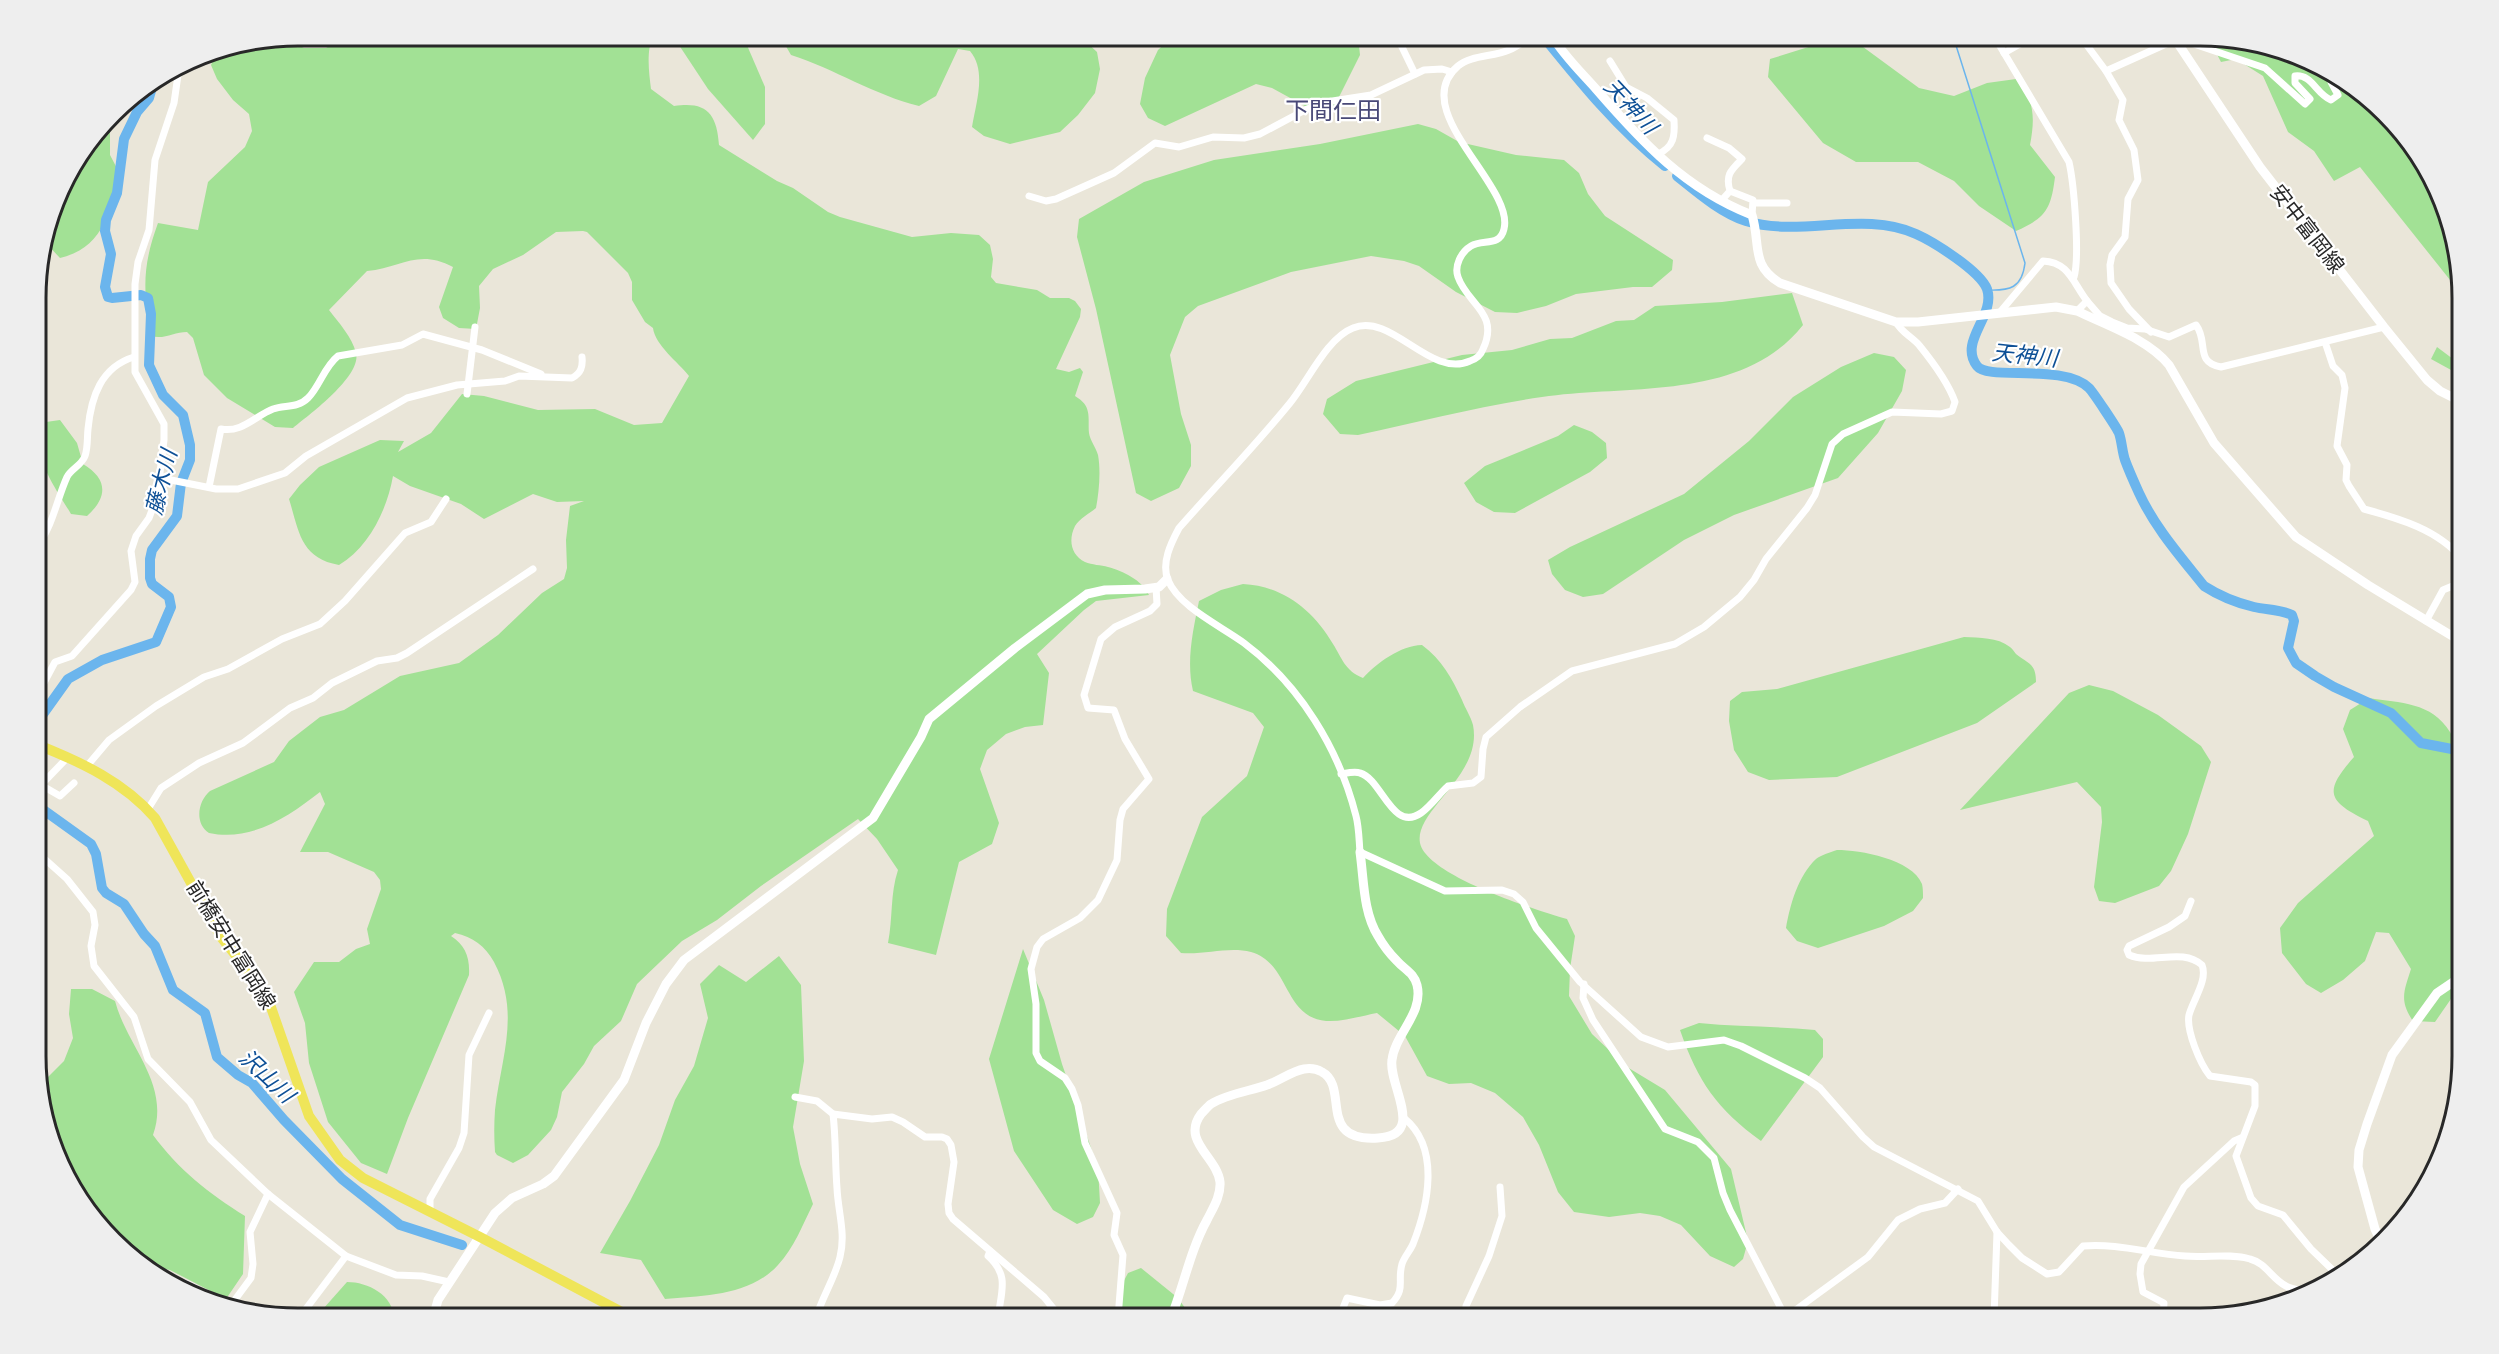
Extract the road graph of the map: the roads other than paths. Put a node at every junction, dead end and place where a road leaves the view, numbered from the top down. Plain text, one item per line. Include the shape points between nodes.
1 (1401, 46) edge
2 (1516, 46) edge
3 (1560, 46) edge
4 (2000, 46) edge
5 (2016, 46) edge
6 (2087, 46) edge
7 (2161, 46) edge
8 (2183, 46) edge
9 (2201, 46) edge
10 (2004, 53) junction
11 (1610, 61) dead end
12 (2106, 71) junction
13 (1452, 72) junction
14 (1415, 74) junction
15 (178, 78) edge
16 (2332, 84) edge
17 (1707, 138) dead end
18 (1658, 154) junction
19 (1730, 191) junction
20 (1029, 196) dead end
21 (1721, 201) junction
22 (1754, 203) junction
23 (1787, 203) dead end
24 (1753, 220) junction
25 (2074, 278) junction
26 (2087, 301) junction
27 (2078, 311) junction
28 (1996, 312) junction
29 (1896, 322) junction
30 (475, 327) dead end
31 (2384, 327) junction
32 (2152, 333) junction
33 (2325, 342) junction
34 (134, 357) junction
35 (582, 357) dead end
36 (553, 379) junction
37 (467, 394) dead end
38 (2452, 397) edge
39 (161, 477) junction
40 (209, 487) junction
41 (446, 499) dead end
42 (46, 532) edge
43 (2452, 546) edge
44 (533, 568) dead end
45 (1167, 579) junction
46 (2452, 586) edge
47 (1155, 587) junction
48 (2426, 621) junction
49 (2452, 636) edge
50 (46, 679) edge
51 (46, 748) edge
52 (68, 757) junction
53 (87, 766) junction
54 (1341, 774) junction
55 (46, 780) edge
56 (74, 783) dead end
57 (46, 788) edge
58 (148, 809) junction
59 (1360, 852) junction
60 (46, 860) edge
61 (2191, 901) dead end
62 (2452, 983) edge
63 (1584, 984) junction
64 (489, 1014) dead end
65 (795, 1097) dead end
66 (833, 1114) junction
67 (1404, 1118) junction
68 (2241, 1138) junction
69 (1500, 1187) dead end
70 (1958, 1189) junction
71 (268, 1194) junction
72 (430, 1211) junction
73 (1997, 1232) junction
74 (2378, 1235) edge
75 (480, 1237) junction
76 (2148, 1250) junction
77 (990, 1251) junction
78 (346, 1256) junction
79 (2333, 1269) edge
80 (449, 1282) junction
81 (2295, 1289) edge
82 (235, 1300) edge
83 (306, 1308) edge
84 (436, 1308) edge
85 (607, 1308) edge
86 (820, 1308) edge
87 (999, 1308) edge
88 (1053, 1308) edge
89 (1119, 1308) edge
90 (1174, 1308) edge
91 (1343, 1308) edge
92 (1466, 1308) edge
93 (1781, 1308) edge
94 (1798, 1308) edge
95 (1994, 1308) edge
96 (2164, 1308) edge

1 - 14 street
2 - 13 street via 1463,62
3 - 18 street via 1632,130
4 - 10 street
5 - 10 street
6 - 12 street
7 - 12 street
8 - 31 street, 安中富岡線 via 2260,167
9 - 16 street via 2265,68 2305,104 2310,99 2295,83 2295,76 2309,80 2325,98 2338,95
10 - 25 street via 2069,162 2075,218
11 - 18 street via 1626,87 1674,120 1675,137 1666,151
12 - 32 street via 2123,100 2119,120 2134,150 2139,171 2128,199 2125,237 2112,255 2111,283
13 - 14 street via 1442,69
13 - 45 street via 1445,94 1446,109 1457,134 1497,197 1504,222 1498,240 1472,245 1457,266 1457,276 1485,320 1483,350 1472,360 1449,363 1371,326 1343,332 1290,403 1179,528 1167,556
14 - 20 street via 1371,95 1307,109 1260,134 1213,137 1179,147 1155,143 1114,173 1056,200
15 - 34 street via 174,103 155,160 149,230 137,273
17 - 19 street via 1742,159 1728,173
18 - 21 street via 1690,183
19 - 21 street
19 - 22 street
21 - 24 street
22 - 23 street
22 - 24 street
24 - 29 street via 1761,263 1772,278
25 - 26 street
25 - 28 street via 2054,261 2043,261
26 - 27 street
26 - 32 street via 2100,316 2112,322
27 - 28 street via 2056,307
27 - 48 street via 2162,356 2214,443 2296,537
28 - 29 street
29 - 54 street via 1917,343 1950,390 1955,402 1952,411 1892,412 1843,434 1832,444 1807,508 1746,591 1725,611 1675,644 1572,671 1520,706 1486,737 1481,777 1473,783 1448,786 1420,814 1396,813 1369,778 1359,772
30 - 37 street
31 - 33 street
31 - 38 street, 安中富岡線 via 2427,380
32 - 33 street via 2169,338 2196,325 2201,331 2204,357 2208,363 2221,367
33 - 43 street via 2346,388 2337,446 2347,465 2349,486 2364,509 2400,519
34 - 39 street via 139,381 164,424
34 - 42 street via 117,363 101,381 90,411 86,455 68,475
35 - 36 street via 579,374
36 - 40 street via 519,376 414,395 306,456 285,473 238,489
36 - 40 street via 482,350 423,334 402,345 338,356 302,404 270,410 242,427 221,429
39 - 40 street
39 - 50 street via 158,497 131,551 135,582 131,590 72,656 55,662
41 - 53 street via 431,522 405,533 320,624 204,677 156,706 109,740
44 - 58 street via 406,654 377,661 332,683 243,743 199,763 161,788
45 - 47 street
45 - 54 street via 1185,602 1245,643 1282,676 1320,728
46 - 48 street via 2443,590
47 - 75 street via 1087,594 929,718 873,818 675,970 646,1023 624,1080 571,1155 554,1176 504,1205
47 - 89 street via 1157,604 1150,611 1115,627 1101,639 1084,694 1088,708 1114,710 1125,739 1149,779 1123,809 1116,860 1098,900 1080,918 1043,939 1031,969 1036,1004 1035,1053 1065,1078 1072,1089 1085,1143 1117,1213 1114,1235 1123,1255
48 - 49 street
51 - 52 main road, 前橋安中富岡線
52 - 53 main road, 前橋安中富岡線
52 - 55 street
53 - 58 main road, 前橋安中富岡線
54 - 59 street via 1357,817
56 - 57 street via 60,796
58 - 72 main road, 前橋安中富岡線 via 221,937 266,993 309,1116 334,1153 363,1178
59 - 63 street via 1445,891 1502,890 1514,894 1536,928
59 - 67 street via 1371,923 1398,963 1412,974 1419,996 1391,1061
60 - 71 street via 93,912 94,966 134,1017 148,1059 190,1102 211,1140
61 - 68 street via 2185,916 2127,950 2134,957 2187,958 2202,965 2204,976 2189,1016 2188,1031 2211,1076 2255,1085 2255,1106
62 - 74 street via 2437,993 2392,1055 2359,1150 2358,1167
63 - 70 street via 1641,1037 1677,1048 1724,1040 1805,1078 1820,1088 1874,1147
63 - 93 street via 1583,998 1593,1020 1665,1129 1698,1142 1714,1158 1730,1210
64 - 72 street via 469,1054 464,1133 430,1199
65 - 66 street via 817,1101
66 - 77 street via 872,1119 892,1117 925,1137 947,1139 954,1162 949,1213
66 - 86 street via 842,1241 840,1258
67 - 90 street via 1389,1137 1371,1138 1349,1132 1337,1117 1330,1079 1312,1069 1211,1104 1195,1126 1197,1145 1216,1170 1220,1192 1192,1250
67 - 91 street via 1422,1144 1429,1166 1420,1227 1401,1266 1402,1288 1392,1303 1380,1305 1347,1298
68 - 76 street via 2188,1180
68 - 79 street via 2236,1156 2251,1198 2258,1206 2283,1215
69 - 92 street via 1502,1216
70 - 73 street via 1978,1201
70 - 94 street via 1945,1203 1898,1220 1868,1257
71 - 78 street
71 - 82 street via 250,1232 251,1278
72 - 75 main road, 前橋安中富岡線
73 - 76 street via 2022,1258 2048,1274 2059,1272 2083,1246
73 - 95 street
75 - 80 street
75 - 85 main road, 前橋安中富岡線
76 - 81 street via 2181,1256 2253,1259 2286,1286
76 - 96 street via 2141,1264 2143,1292 2164,1303
77 - 87 street via 988,1256 1003,1273
77 - 88 street
78 - 80 street via 396,1275
78 - 83 street
80 - 84 street

